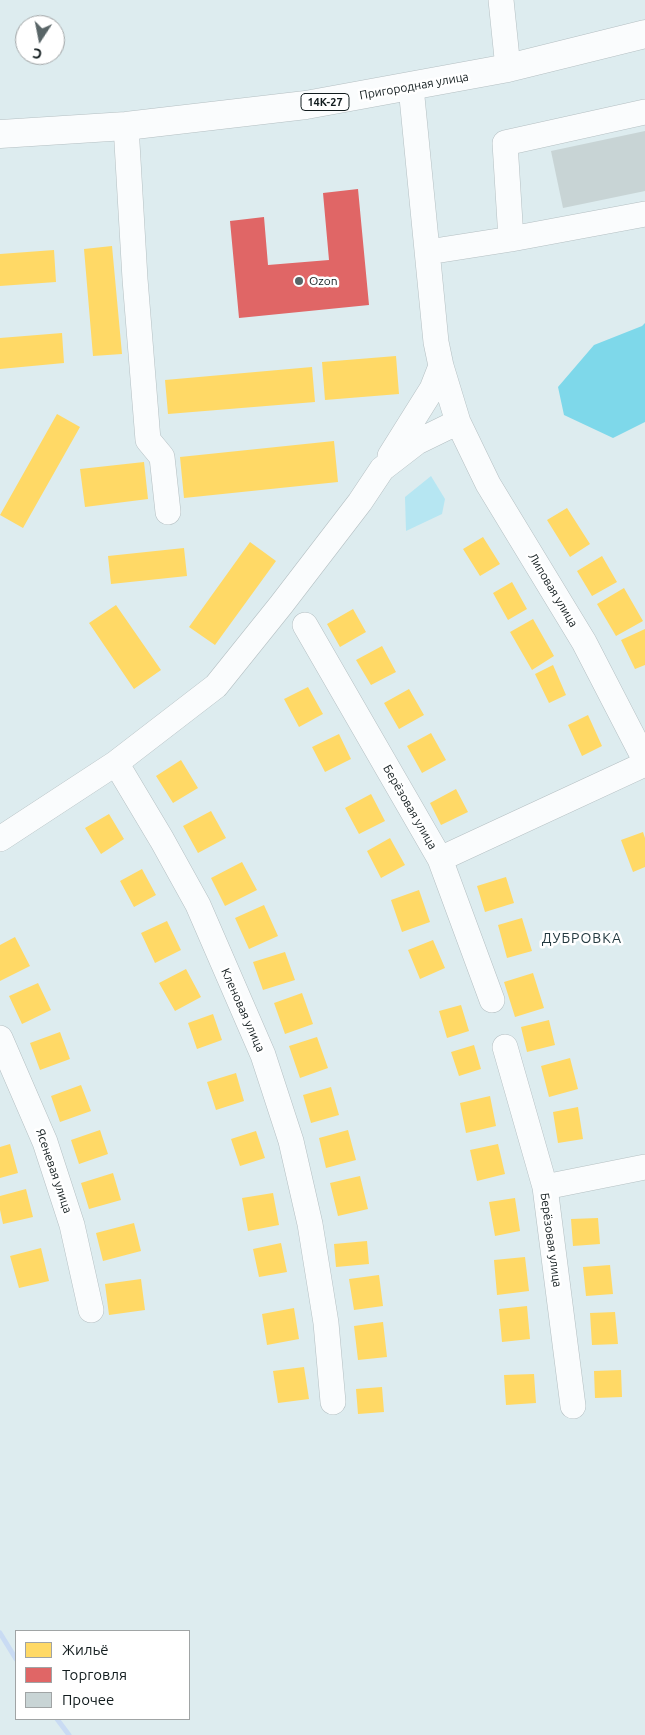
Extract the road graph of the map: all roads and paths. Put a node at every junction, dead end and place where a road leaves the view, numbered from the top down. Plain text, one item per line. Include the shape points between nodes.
1 (501, 0) edge
2 (645, 34) edge
3 (508, 68) junction
4 (411, 87) junction
5 (645, 112) edge
6 (126, 126) junction
7 (0, 134) edge
8 (645, 214) edge
9 (511, 240) junction
10 (428, 252) junction
11 (441, 366) junction
12 (458, 422) junction
13 (382, 469) junction
14 (168, 512) dead end
15 (305, 625) dead end
16 (645, 760) edge
17 (116, 763) junction
18 (645, 764) edge
19 (0, 838) edge
20 (440, 859) junction
21 (492, 1000) dead end
22 (0, 1038) edge
23 (505, 1047) dead end
24 (645, 1167) edge
25 (544, 1186) junction
26 (91, 1310) dead end
27 (333, 1402) dead end
28 (574, 1406) dead end

1 - 3 street
2 - 3 main road, Пригородная улица / 14К-27
3 - 4 main road, Пригородная улица / 14К-27
4 - 6 main road, Пригородная улица / 14К-27 via 306,105
4 - 10 street, Липовая улица
5 - 9 street via 504,143
6 - 7 main road, Пригородная улица / 14К-27
6 - 14 street via 148,440 162,457
8 - 9 street
9 - 10 street
10 - 11 street, Липовая улица
11 - 12 street, Липовая улица
11 - 13 street via 432,389
12 - 13 street via 417,442
12 - 16 street, Липовая улица via 488,484 584,642
13 - 17 street via 360,502 216,686
15 - 20 street, Берёзовая улица
17 - 19 street
17 - 27 street, Кленовая улица via 198,905 263,1055 291,1141 310,1224 326,1323
18 - 20 street
20 - 21 street, Берёзовая улица
22 - 26 street, Ясеневая улица via 45,1142 72,1225
23 - 25 street, Берёзовая улица
24 - 25 street
25 - 28 street, Берёзовая улица

